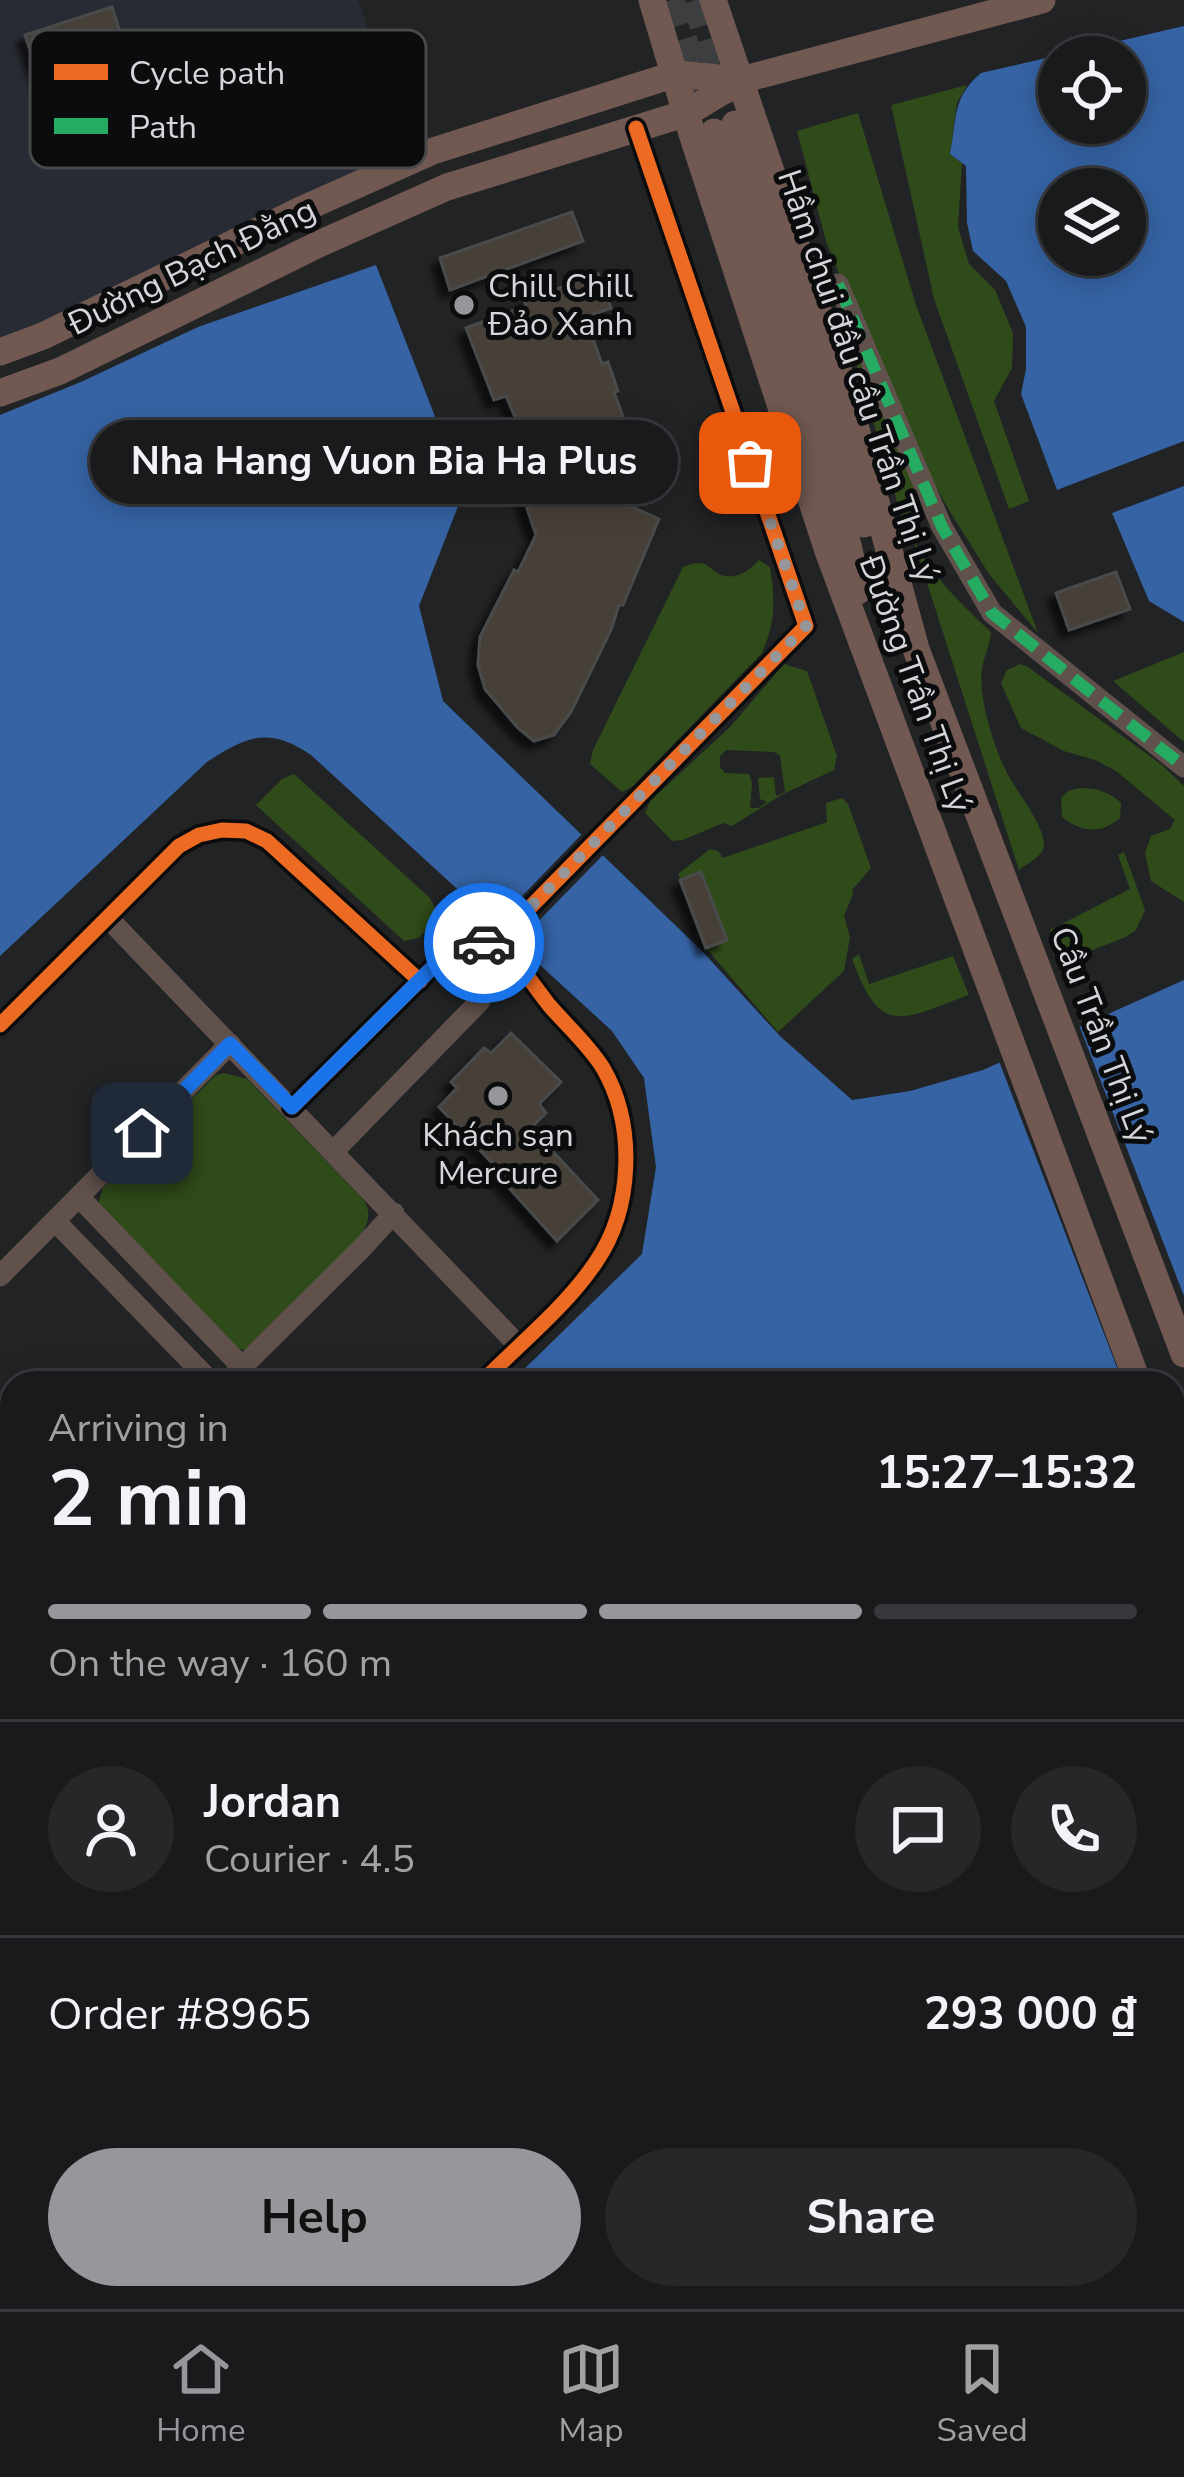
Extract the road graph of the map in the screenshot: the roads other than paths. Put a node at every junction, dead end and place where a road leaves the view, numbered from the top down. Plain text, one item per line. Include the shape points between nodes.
1 (652, 0) edge
2 (712, 0) edge
3 (1042, 0) edge
4 (971, 9) edge
5 (676, 74) junction
6 (741, 80) junction
7 (687, 113) junction
8 (636, 128) junction
9 (426, 154) edge
10 (395, 168) edge
11 (401, 168) edge
12 (413, 202) junction
13 (838, 284) dead end
14 (43, 336) junction
15 (0, 352) edge
16 (59, 371) junction
17 (0, 393) edge
18 (916, 650) junction
19 (874, 671) junction
20 (1184, 767) edge
21 (1002, 876) joint
22 (107, 916) junction
23 (503, 934) junction
24 (420, 981) junction
25 (0, 1025) edge
26 (230, 1044) junction
27 (292, 1107) junction
28 (334, 1151) junction
29 (79, 1197) junction
30 (394, 1213) junction
31 (55, 1221) junction
32 (0, 1276) edge
33 (518, 1345) junction
34 (1184, 1354) edge
35 (200, 1371) edge
36 (231, 1371) edge
37 (238, 1371) edge
38 (493, 1371) edge
39 (1133, 1371) edge

1 - 5 main road, Đường Trần Thị Lý
2 - 6 main road, Đường Trần Thị Lý
3 - 4 main road
4 - 6 main road
5 - 6 main road
5 - 7 main road, Đường Trần Thị Lý
5 - 9 main road, Đường Bạch Đằng
6 - 7 main road, Đường Bạch Đằng
6 - 18 main road, Đường Trần Thị Lý via 848,396
7 - 8 main road, Đường Bạch Đằng
7 - 19 main road, Đường Trần Thị Lý
8 - 12 main road, Đường Bạch Đằng
8 - 23 street via 806,626
10 - 14 main road, Đường Bạch Đằng
11 - 12 main road
12 - 16 main road, Đường Bạch Đằng
13 - 20 street via 942,527 992,613
14 - 15 main road, Đường Bạch Đằng
14 - 16 main road
16 - 17 main road, Đường Bạch Đằng
18 - 19 main road, Hầm chui đầu cầu Trần Thị Lý via 725,128 848,545
18 - 21 main road, Đường Trần Thị Lý
19 - 39 main road, Đường Trần Thị Lý
21 - 34 main road, Cầu Trần Thị Lý
22 - 24 street via 179,846 199,835 246,831 267,841
22 - 25 street
22 - 26 street
23 - 24 street via 440,960
23 - 28 street via 480,1001
23 - 33 street via 603,1068 626,1147 620,1205 597,1261
24 - 27 street
26 - 27 street
26 - 29 street
27 - 28 street
28 - 30 street
29 - 31 street
29 - 36 street
30 - 33 street
30 - 37 street
31 - 32 street
31 - 35 street
33 - 38 street

